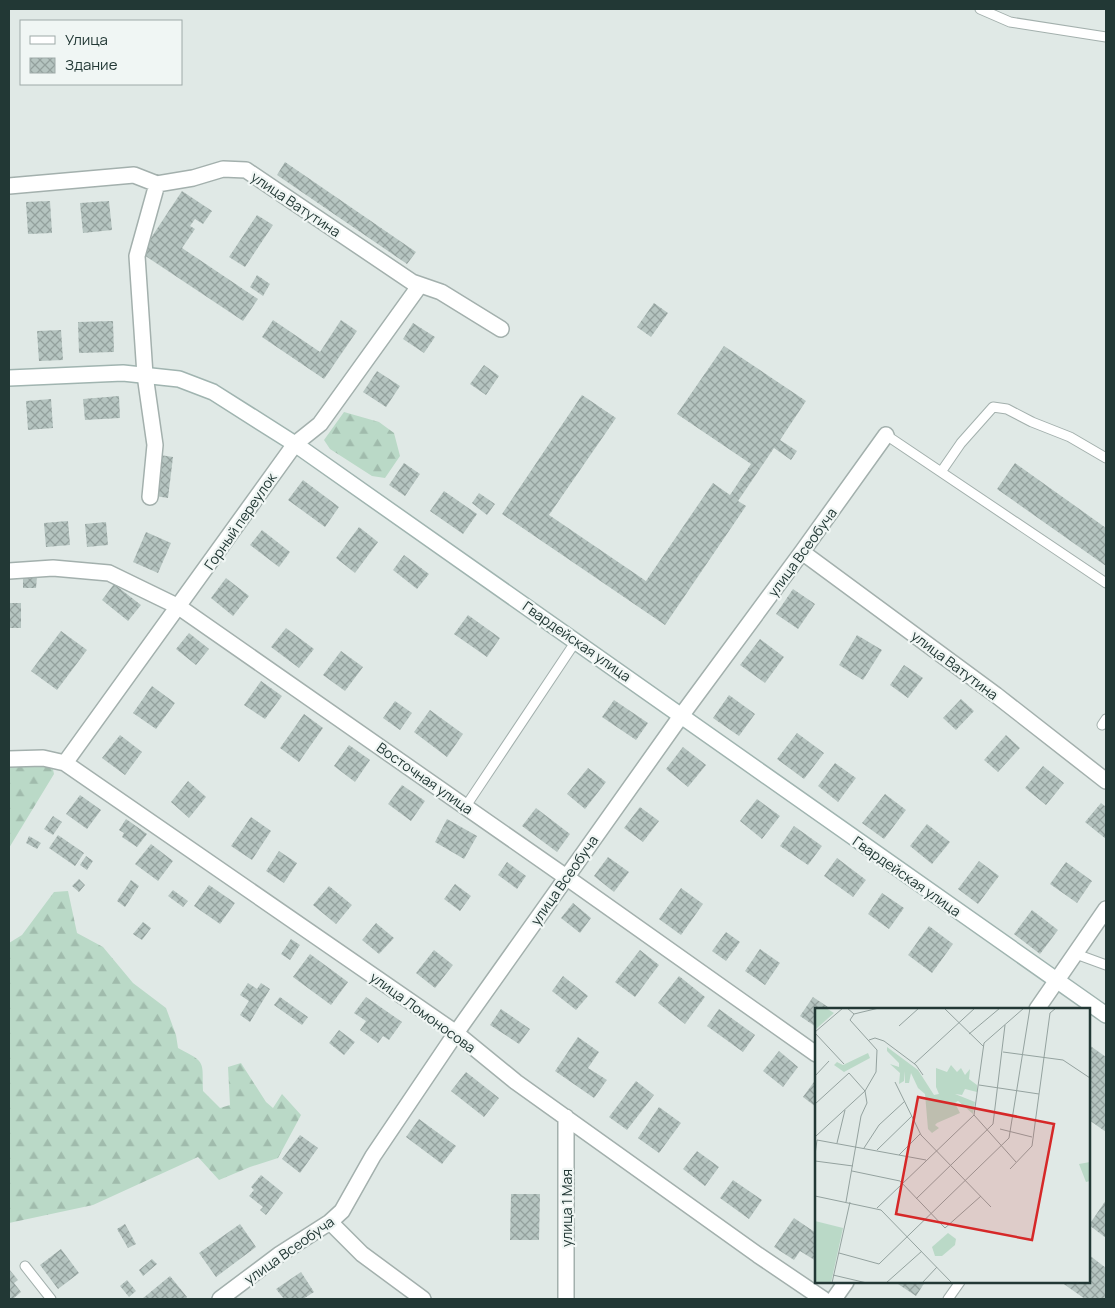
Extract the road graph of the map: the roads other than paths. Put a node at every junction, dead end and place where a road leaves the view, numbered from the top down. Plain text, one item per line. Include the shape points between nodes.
1 (980, 9) edge
2 (1106, 37) edge
3 (157, 184) junction
4 (9, 186) edge
5 (420, 285) junction
6 (501, 328) dead end
7 (145, 375) junction
8 (9, 378) edge
9 (886, 435) joint
10 (295, 444) junction
11 (1106, 458) edge
12 (941, 472) junction
13 (150, 497) dead end
14 (802, 552) junction
15 (9, 571) edge
16 (1106, 583) edge
17 (179, 607) junction
18 (576, 641) junction
19 (681, 716) junction
20 (9, 759) edge
21 (65, 763) junction
22 (1106, 781) edge
23 (466, 806) junction
24 (566, 877) junction
25 (1106, 909) edge
26 (1076, 954) junction
27 (1106, 965) edge
28 (1058, 981) junction
29 (1038, 1008) edge
30 (1106, 1015) edge
31 (456, 1033) junction
32 (815, 1053) edge
33 (566, 1118) junction
34 (330, 1222) junction
35 (25, 1266) dead end
36 (845, 1283) edge
37 (959, 1283) edge
38 (51, 1299) edge
39 (220, 1299) edge
40 (423, 1299) edge
41 (566, 1299) edge
42 (822, 1299) edge
43 (834, 1299) edge
44 (948, 1299) edge

1 - 2 lane via 1010,22
3 - 4 street via 134,175
3 - 5 street, улица Ватутина via 223,169 246,170
3 - 7 street via 137,256
5 - 6 street, улица Ватутина via 441,292
5 - 10 street, Горный переулок via 320,424
7 - 8 street, Гвардейская улица
7 - 10 street, Гвардейская улица via 179,379 212,392
7 - 13 street via 155,445
9 - 12 lane
9 - 14 street, улица Всеобуча
10 - 17 street, Горный переулок
10 - 18 street, Гвардейская улица
11 - 12 lane via 1070,437 1007,409 993,408 961,443
12 - 16 lane
14 - 19 street, улица Всеобуча
14 - 22 street, улица Ватутина via 996,695
15 - 17 street, Восточная улица via 53,568 109,573
17 - 21 street, Горный переулок
17 - 23 street, Восточная улица
18 - 19 street, Гвардейская улица
18 - 23 lane
19 - 24 street, улица Всеобуча
19 - 28 street, Гвардейская улица
20 - 21 street, улица Ломоносова via 43,758
21 - 31 street, улица Ломоносова
23 - 24 street, Восточная улица
24 - 31 street, улица Всеобуча
24 - 32 street, Восточная улица
25 - 26 street
26 - 27 lane
26 - 28 street
28 - 29 street
28 - 30 street, Гвардейская улица
31 - 33 street, улица Ломоносова
31 - 34 street, улица Всеобуча via 373,1156 342,1211
33 - 41 street, улица 1 Мая
33 - 42 street, улица Ломоносова
34 - 39 street, улица Всеобуча
34 - 40 street via 362,1254
35 - 38 lane
36 - 43 street
37 - 44 lane

